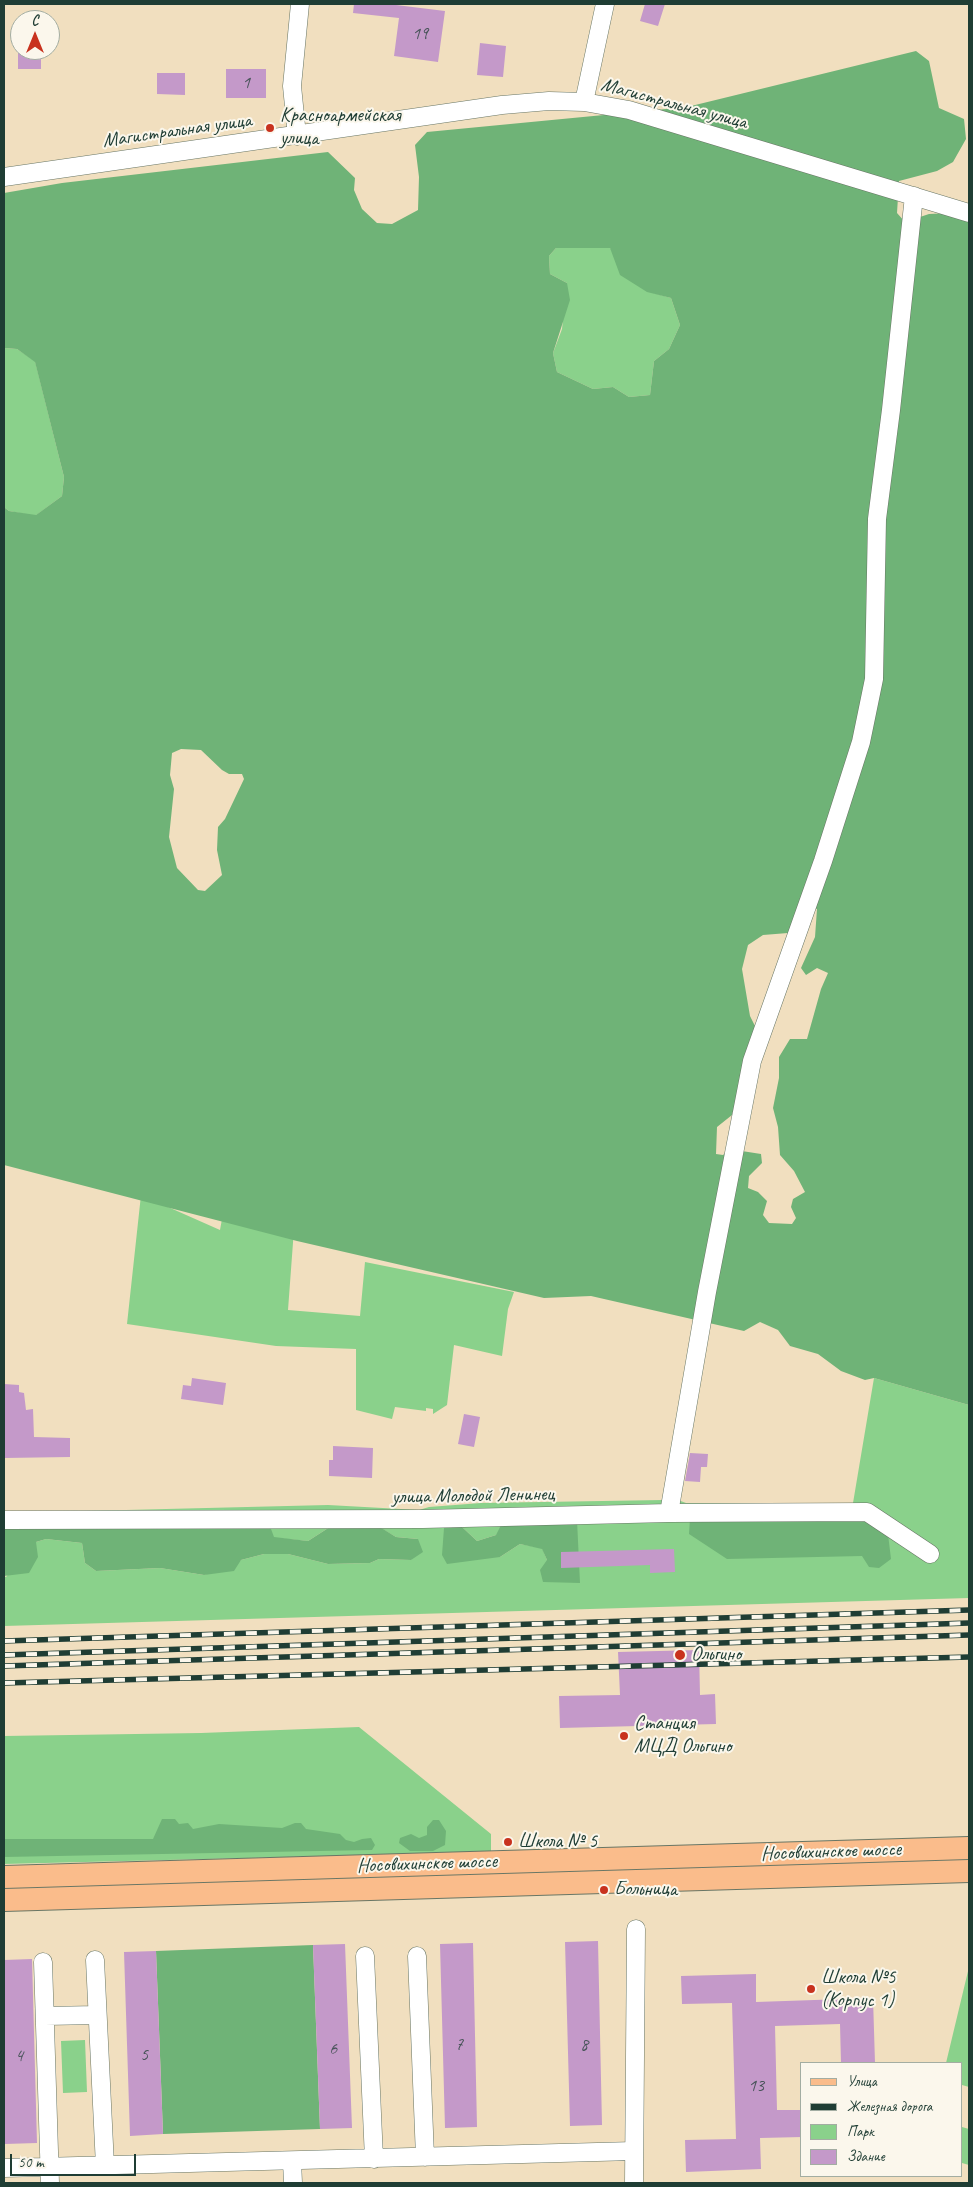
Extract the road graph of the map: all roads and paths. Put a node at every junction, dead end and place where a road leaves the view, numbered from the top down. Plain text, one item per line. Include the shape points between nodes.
1 (300, 4) edge
2 (605, 4) edge
3 (584, 102) junction
4 (297, 136) junction
5 (4, 177) edge
6 (914, 196) junction
7 (969, 212) edge
8 (669, 1513) junction
9 (4, 1520) edge
10 (930, 1554) dead end
11 (966, 1844) edge
12 (969, 1871) edge
13 (4, 1877) edge
14 (4, 1900) edge
15 (636, 1929) dead end
16 (366, 1956) dead end
17 (418, 1956) dead end
18 (95, 1960) dead end
19 (43, 1962) dead end
20 (98, 2015) junction
21 (44, 2016) junction
22 (634, 2151) junction
23 (425, 2157) junction
24 (374, 2158) junction
25 (292, 2160) junction
26 (105, 2166) junction
27 (4, 2168) edge
28 (50, 2175) edge
29 (293, 2183) edge
30 (634, 2183) edge

1 - 4 street via 292,86
2 - 3 street
3 - 4 street, Магистральная улица via 502,105
3 - 6 street, Магистральная улица via 629,110
4 - 5 street, Магистральная улица
6 - 7 street, Магистральная улица
6 - 8 street via 877,519 874,678 861,742 826,852 752,1061 707,1292
8 - 9 street, улица Молодой Ленинец via 423,1519
8 - 10 street, улица Молодой Ленинец via 867,1512
11 - 13 main road, Носовихинское шоссе
12 - 14 main road, Носовихинское шоссе
15 - 22 street
16 - 24 street
17 - 23 street
18 - 20 street
19 - 21 street
20 - 21 street
20 - 26 street
21 - 28 street
22 - 23 street
22 - 30 street
23 - 24 street
24 - 25 street
25 - 26 street
25 - 29 street
26 - 28 street
27 - 28 street

